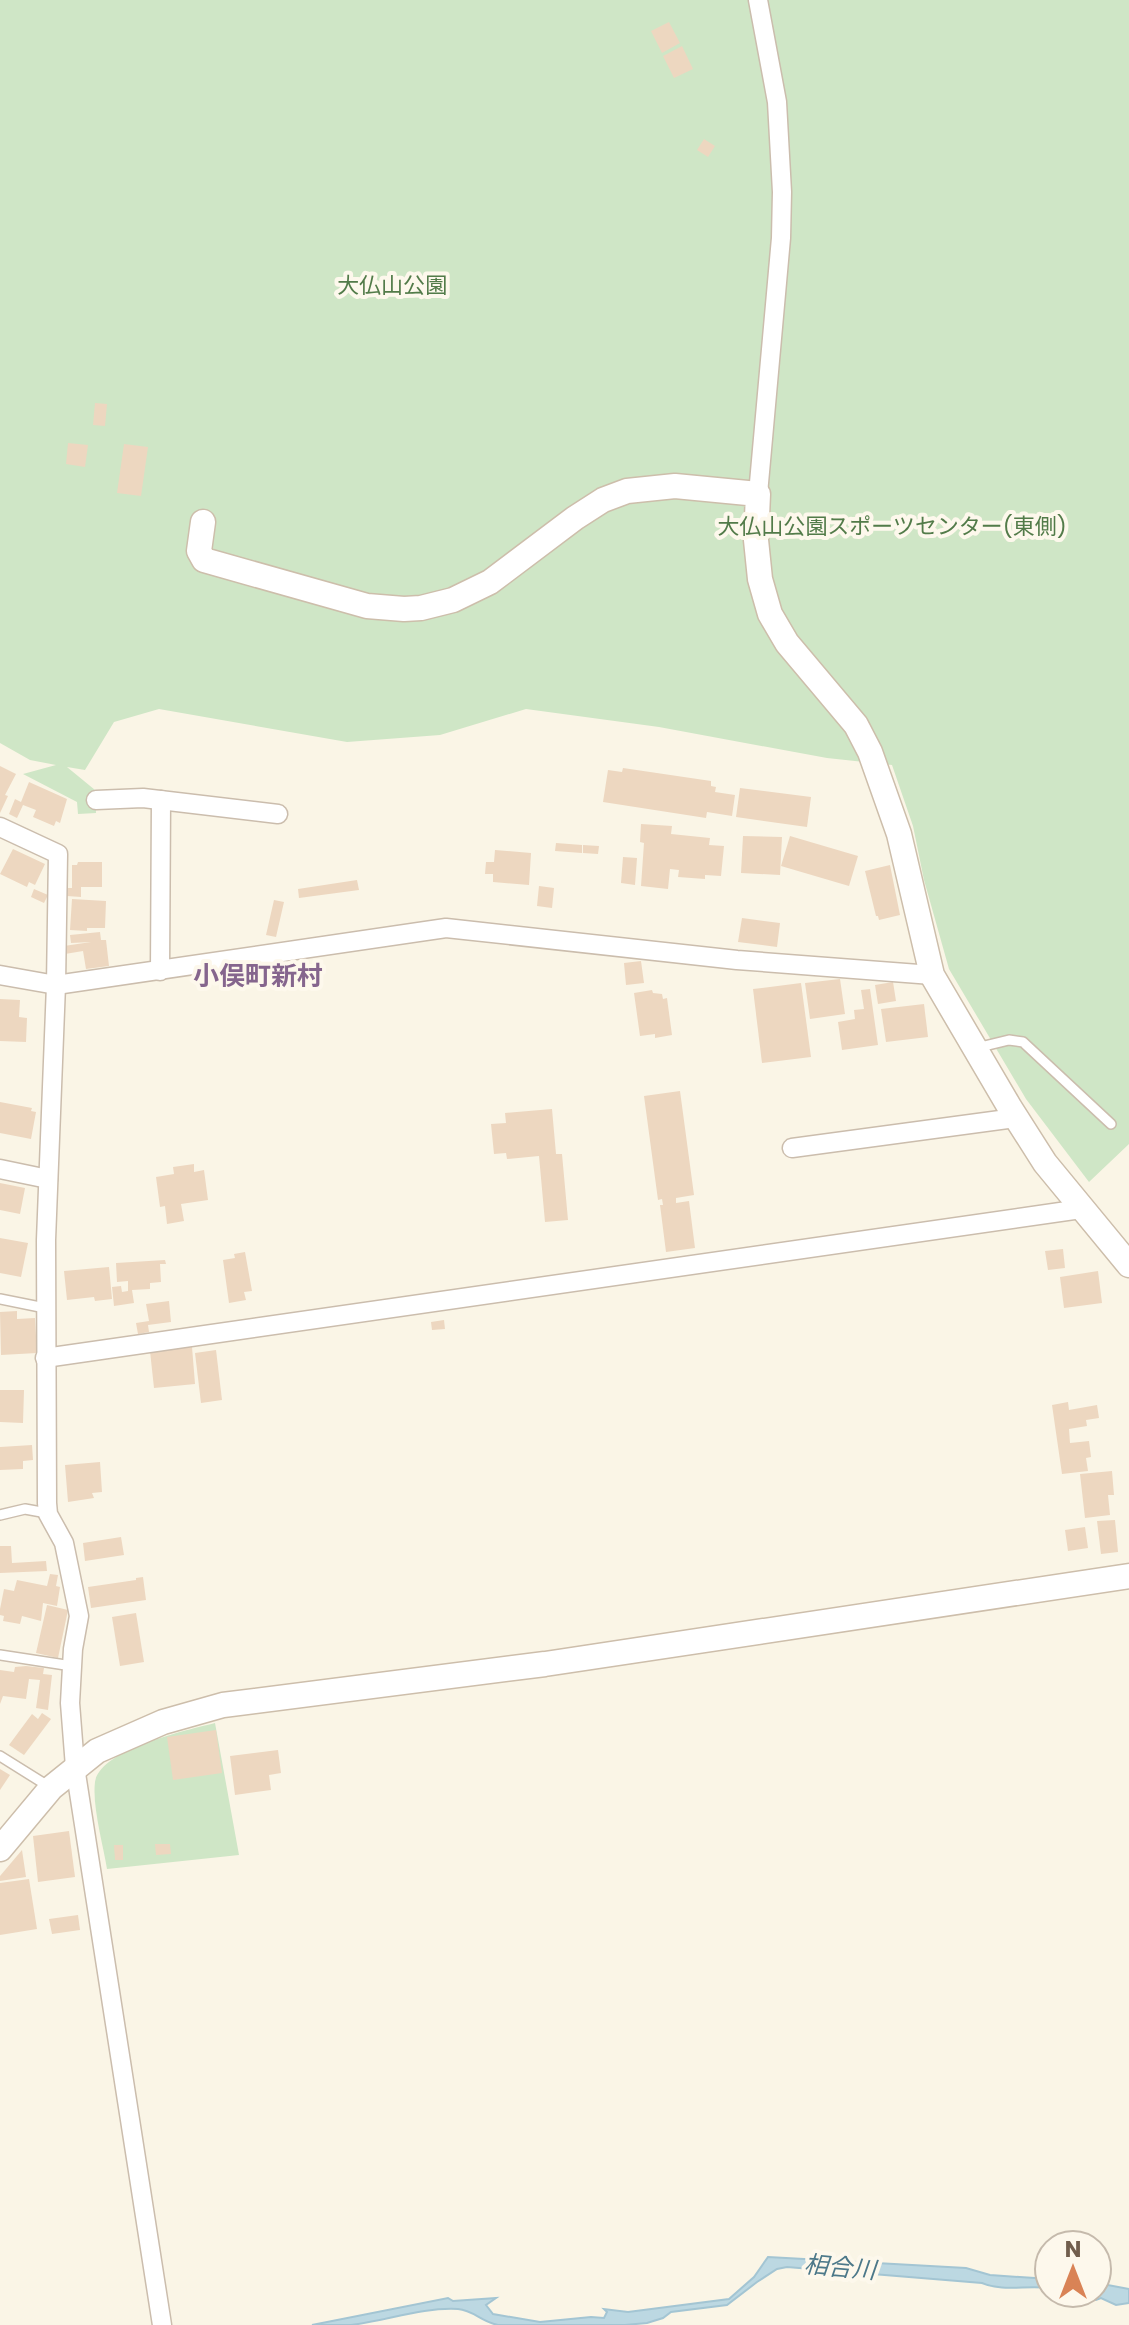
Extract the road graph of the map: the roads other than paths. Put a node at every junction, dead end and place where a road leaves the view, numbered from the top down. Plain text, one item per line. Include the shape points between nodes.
1 (758, 0) edge
2 (758, 494) junction
3 (203, 522) dead end
4 (96, 800) dead end
5 (161, 800) junction
6 (278, 814) dead end
7 (0, 827) edge
8 (160, 971) junction
9 (0, 975) edge
10 (932, 975) junction
11 (56, 985) junction
12 (974, 1048) junction
13 (1015, 1118) junction
14 (1111, 1124) dead end
15 (792, 1148) dead end
16 (0, 1169) edge
17 (48, 1179) junction
18 (1081, 1209) junction
19 (1129, 1265) edge
20 (0, 1299) edge
21 (45, 1308) junction
22 (45, 1358) junction
23 (48, 1514) junction
24 (0, 1515) edge
25 (1129, 1576) edge
26 (0, 1655) edge
27 (72, 1666) junction
28 (0, 1756) edge
29 (75, 1767) junction
30 (51, 1788) junction
31 (0, 1849) edge
32 (162, 2325) edge

1 - 2 street via 777,102 782,192
2 - 3 street via 675,486 627,491 575,518 490,582 453,600 404,609 346,601 204,560 199,551
2 - 10 street via 756,540 770,614 787,643 856,725 870,752 899,834
4 - 5 street
5 - 6 street
5 - 8 street
7 - 11 street via 58,854
8 - 10 street via 446,928
8 - 11 street
9 - 11 street
10 - 12 street
11 - 17 street
12 - 13 street
12 - 14 lane via 1023,1042
13 - 15 street
13 - 18 street
16 - 17 street
17 - 21 street
18 - 19 street
18 - 22 street
20 - 21 lane
21 - 22 street
22 - 23 street
23 - 24 lane via 25,1509
23 - 27 street via 64,1543 77,1596
25 - 29 street via 545,1664 223,1705 117,1740
26 - 27 lane
27 - 29 street
28 - 30 lane
29 - 30 street
29 - 32 street
30 - 31 street

